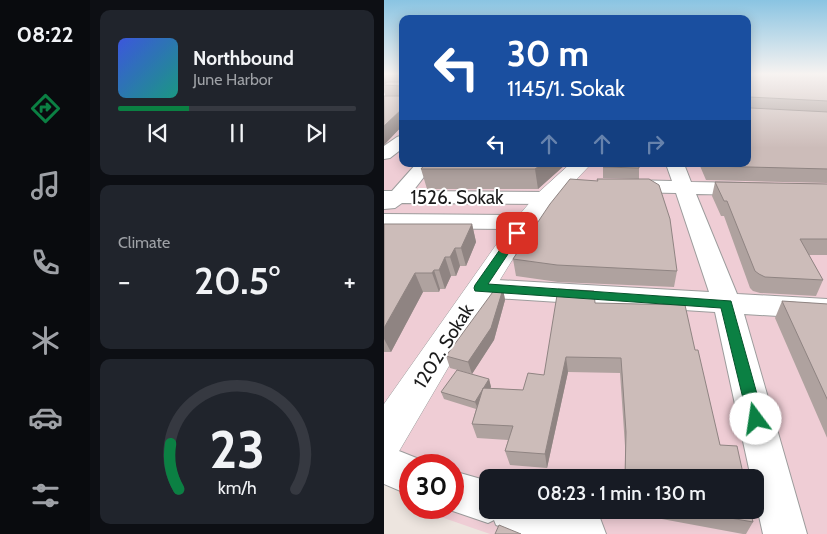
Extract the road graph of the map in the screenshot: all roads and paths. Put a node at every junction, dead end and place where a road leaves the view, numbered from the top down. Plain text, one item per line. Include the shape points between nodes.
1 (399, 143) edge
2 (384, 153) edge
3 (399, 153) edge
4 (422, 167) edge
5 (679, 176) edge
6 (576, 183) edge
7 (770, 190) edge
8 (389, 200) edge
9 (384, 222) edge
10 (526, 222) junction
11 (480, 288) junction
12 (727, 304) junction
13 (827, 309) edge
14 (384, 439) edge
15 (384, 464) edge
16 (399, 470) edge
17 (464, 494) edge
18 (479, 499) edge
19 (538, 519) edge
20 (584, 534) edge
21 (785, 534) edge

1 - 2 street
2 - 3 street
4 - 8 street
5 - 6 street, 1526. Sokak
5 - 7 street, 1526. Sokak
5 - 12 street
6 - 8 street, 1526. Sokak
6 - 10 street, 1202. Sokak
9 - 10 street
10 - 11 street, 1202. Sokak
11 - 12 street
11 - 14 street, 1202. Sokak
12 - 13 street
12 - 21 street
15 - 16 street
17 - 18 street
19 - 20 street

